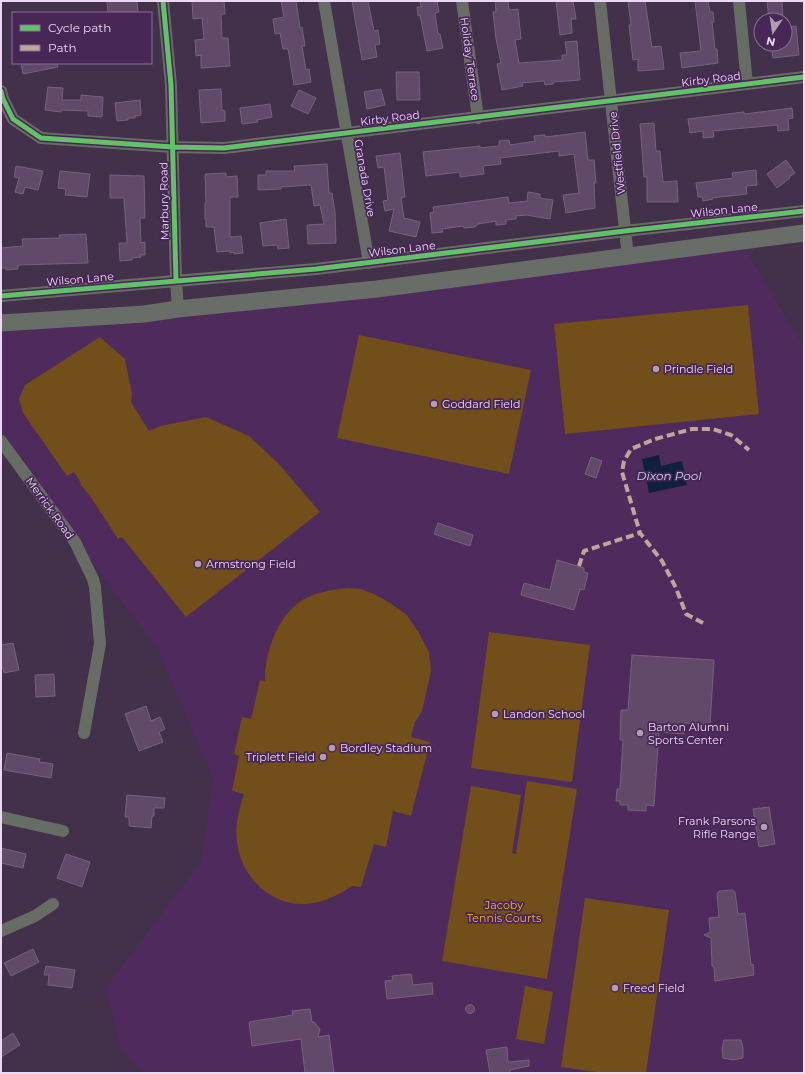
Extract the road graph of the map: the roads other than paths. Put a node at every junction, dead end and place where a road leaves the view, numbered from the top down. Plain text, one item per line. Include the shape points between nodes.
1 (163, 1) edge
2 (324, 1) edge
3 (462, 1) edge
4 (600, 1) edge
5 (738, 1) edge
6 (804, 77) edge
7 (748, 84) junction
8 (1, 91) edge
9 (611, 101) junction
10 (478, 118) junction
11 (347, 133) junction
12 (174, 147) junction
13 (804, 211) edge
14 (625, 231) junction
15 (804, 234) edge
16 (628, 257) junction
17 (370, 263) junction
18 (176, 281) junction
19 (1, 296) edge
20 (178, 309) junction
21 (1, 323) edge
22 (1, 441) edge
23 (84, 733) dead end
24 (1, 817) edge
25 (63, 831) dead end
26 (53, 904) dead end
27 (1, 931) edge

1 - 12 street, Marbury Road
2 - 11 street, Granada Drive
3 - 10 street, Holiday Terrace
4 - 9 street, Westfield Drive
5 - 7 street
6 - 7 street, Kirby Road
7 - 9 street, Kirby Road
8 - 12 street, Kirby Road via 13,119 41,138
9 - 10 street, Kirby Road
9 - 14 street, Westfield Drive
10 - 11 street, Kirby Road
11 - 12 street, Kirby Road via 224,148
11 - 17 street, Granada Drive
12 - 18 street, Marbury Road
13 - 14 street, Wilson Lane
14 - 16 street, Westfield Drive
14 - 17 street, Wilson Lane
15 - 16 main road
16 - 20 main road via 377,289
17 - 18 street, Wilson Lane
18 - 19 street, Wilson Lane
18 - 20 street, Marbury Road
20 - 21 main road via 144,314
22 - 23 street, Merrick Road via 75,542 93,579 100,644
24 - 25 street
26 - 27 street via 35,916

